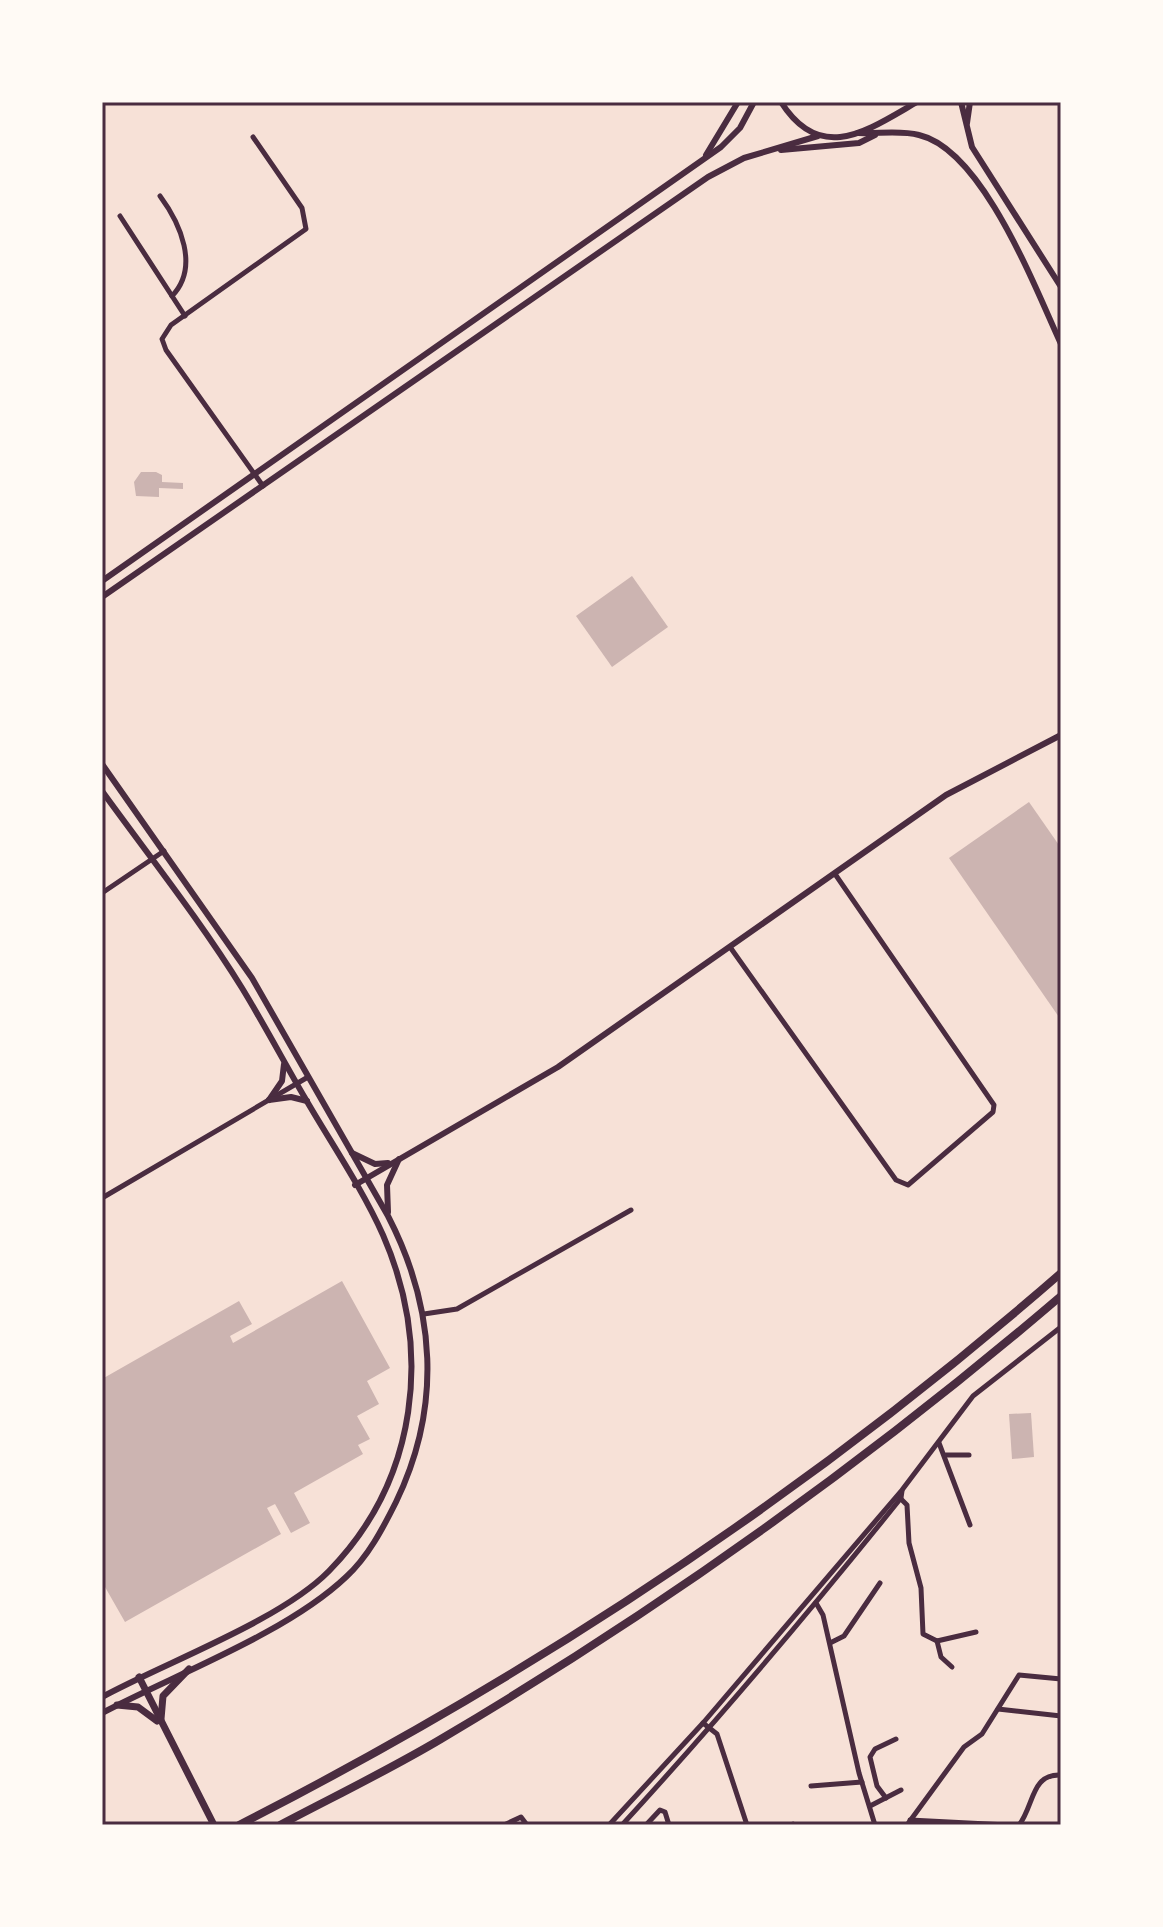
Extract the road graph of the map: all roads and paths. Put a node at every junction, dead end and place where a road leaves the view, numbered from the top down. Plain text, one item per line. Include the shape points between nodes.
1 (738, 102) edge
2 (754, 102) edge
3 (781, 102) edge
4 (917, 102) edge
5 (961, 102) edge
6 (970, 102) edge
7 (966, 130) junction
8 (858, 133) junction
9 (879, 134) junction
10 (818, 136) junction
11 (253, 137) dead end
12 (774, 151) junction
13 (704, 158) junction
14 (160, 196) dead end
15 (120, 216) dead end
16 (1061, 287) edge
17 (172, 296) junction
18 (185, 316) junction
19 (1061, 344) edge
20 (253, 474) junction
21 (263, 486) junction
22 (102, 581) edge
23 (102, 597) edge
24 (1061, 735) edge
25 (102, 764) edge
26 (102, 791) edge
27 (164, 851) junction
28 (151, 860) junction
29 (835, 874) junction
30 (102, 893) edge
31 (730, 947) junction
32 (284, 1062) junction
33 (308, 1077) junction
34 (297, 1084) junction
35 (269, 1100) junction
36 (307, 1101) junction
37 (352, 1153) junction
38 (399, 1159) junction
39 (366, 1178) junction
40 (355, 1185) junction
41 (102, 1198) edge
42 (631, 1210) dead end
43 (388, 1216) junction
44 (1061, 1273) edge
45 (1061, 1296) edge
46 (424, 1314) junction
47 (1061, 1327) edge
48 (939, 1443) junction
49 (946, 1455) junction
50 (969, 1455) dead end
51 (900, 1494) junction
52 (970, 1525) dead end
53 (880, 1583) dead end
54 (811, 1597) junction
55 (817, 1603) junction
56 (976, 1632) dead end
57 (937, 1641) junction
58 (830, 1643) junction
59 (952, 1667) dead end
60 (189, 1669) junction
61 (139, 1677) junction
62 (1061, 1679) edge
63 (146, 1691) junction
64 (102, 1697) edge
65 (117, 1705) junction
66 (998, 1709) junction
67 (102, 1713) edge
68 (1061, 1716) edge
69 (703, 1723) junction
70 (161, 1726) junction
71 (710, 1729) junction
72 (896, 1739) dead end
73 (1061, 1775) edge
74 (862, 1782) junction
75 (811, 1786) dead end
76 (901, 1790) dead end
77 (886, 1798) junction
78 (870, 1806) junction
79 (909, 1823) edge
80 (214, 1825) edge
81 (239, 1825) edge
82 (280, 1825) edge
83 (504, 1825) edge
84 (527, 1825) edge
85 (609, 1825) edge
86 (622, 1825) edge
87 (646, 1825) edge
88 (669, 1825) edge
89 (747, 1825) edge
90 (875, 1825) edge
91 (1007, 1825) edge
92 (1019, 1825) edge

1 - 13 main road
2 - 13 main road via 740,128
3 - 10 main road via 796,122
4 - 8 main road
5 - 7 main road
6 - 7 main road
7 - 16 main road
8 - 9 main road
8 - 10 main road
9 - 12 main road via 859,143
9 - 19 main road via 920,135 965,165 1003,227
10 - 12 main road
11 - 18 street via 302,208 306,229
12 - 21 main road via 744,158 708,177
13 - 20 main road
14 - 17 street via 180,227 185,263 185,278
15 - 17 street
17 - 18 street
18 - 20 street via 166,329 164,345
20 - 21 street
20 - 22 main road
21 - 23 main road
24 - 29 main road via 946,795
25 - 27 main road
26 - 28 main road
27 - 28 street
27 - 33 main road via 252,978
28 - 30 street
28 - 32 main road via 241,986
29 - 31 main road
29 - 31 street via 994,1105 993,1112 908,1185 896,1180
31 - 38 main road via 558,1067
32 - 34 main road
32 - 35 main road via 284,1075
33 - 34 street
33 - 37 main road
34 - 35 street
34 - 36 main road
35 - 36 main road
35 - 41 street
36 - 40 main road
37 - 38 main road via 375,1164
37 - 39 main road
38 - 39 main road
38 - 43 main road via 386,1191
39 - 40 main road
39 - 43 main road
40 - 61 main road via 392,1259 414,1351 409,1418 387,1486 351,1547 305,1591
42 - 46 street via 457,1309
43 - 46 main road via 406,1250
44 - 81 highway via 837,1453 691,1557 497,1683 361,1763
45 - 82 highway via 848,1467 711,1565 438,1741
46 - 60 main road via 429,1368 423,1429 409,1476 374,1543 348,1576 311,1604
47 - 48 street via 973,1396
48 - 49 street
48 - 51 street
49 - 50 street
49 - 52 street
51 - 54 street
51 - 55 street
51 - 57 street via 907,1505 909,1543 921,1588 923,1634
53 - 58 street via 844,1636
54 - 55 street
54 - 69 street
55 - 58 street
55 - 71 street
56 - 57 street
57 - 59 street via 941,1657
58 - 74 street
60 - 63 main road
60 - 70 main road via 163,1696
61 - 63 main road
61 - 64 main road
62 - 66 street via 1019,1675
63 - 65 main road
63 - 70 main road
65 - 67 main road
65 - 70 main road via 138,1707
66 - 68 street
66 - 79 street
69 - 71 street
69 - 85 street
70 - 80 main road
71 - 86 street
71 - 89 street via 717,1734
72 - 77 street via 870,1757 877,1786
73 - 92 street via 1049,1774 1040,1781
74 - 75 street
74 - 78 street
76 - 77 street
77 - 78 street
78 - 90 street
79 - 91 street
83 - 84 street via 521,1817
87 - 88 street via 660,1810

